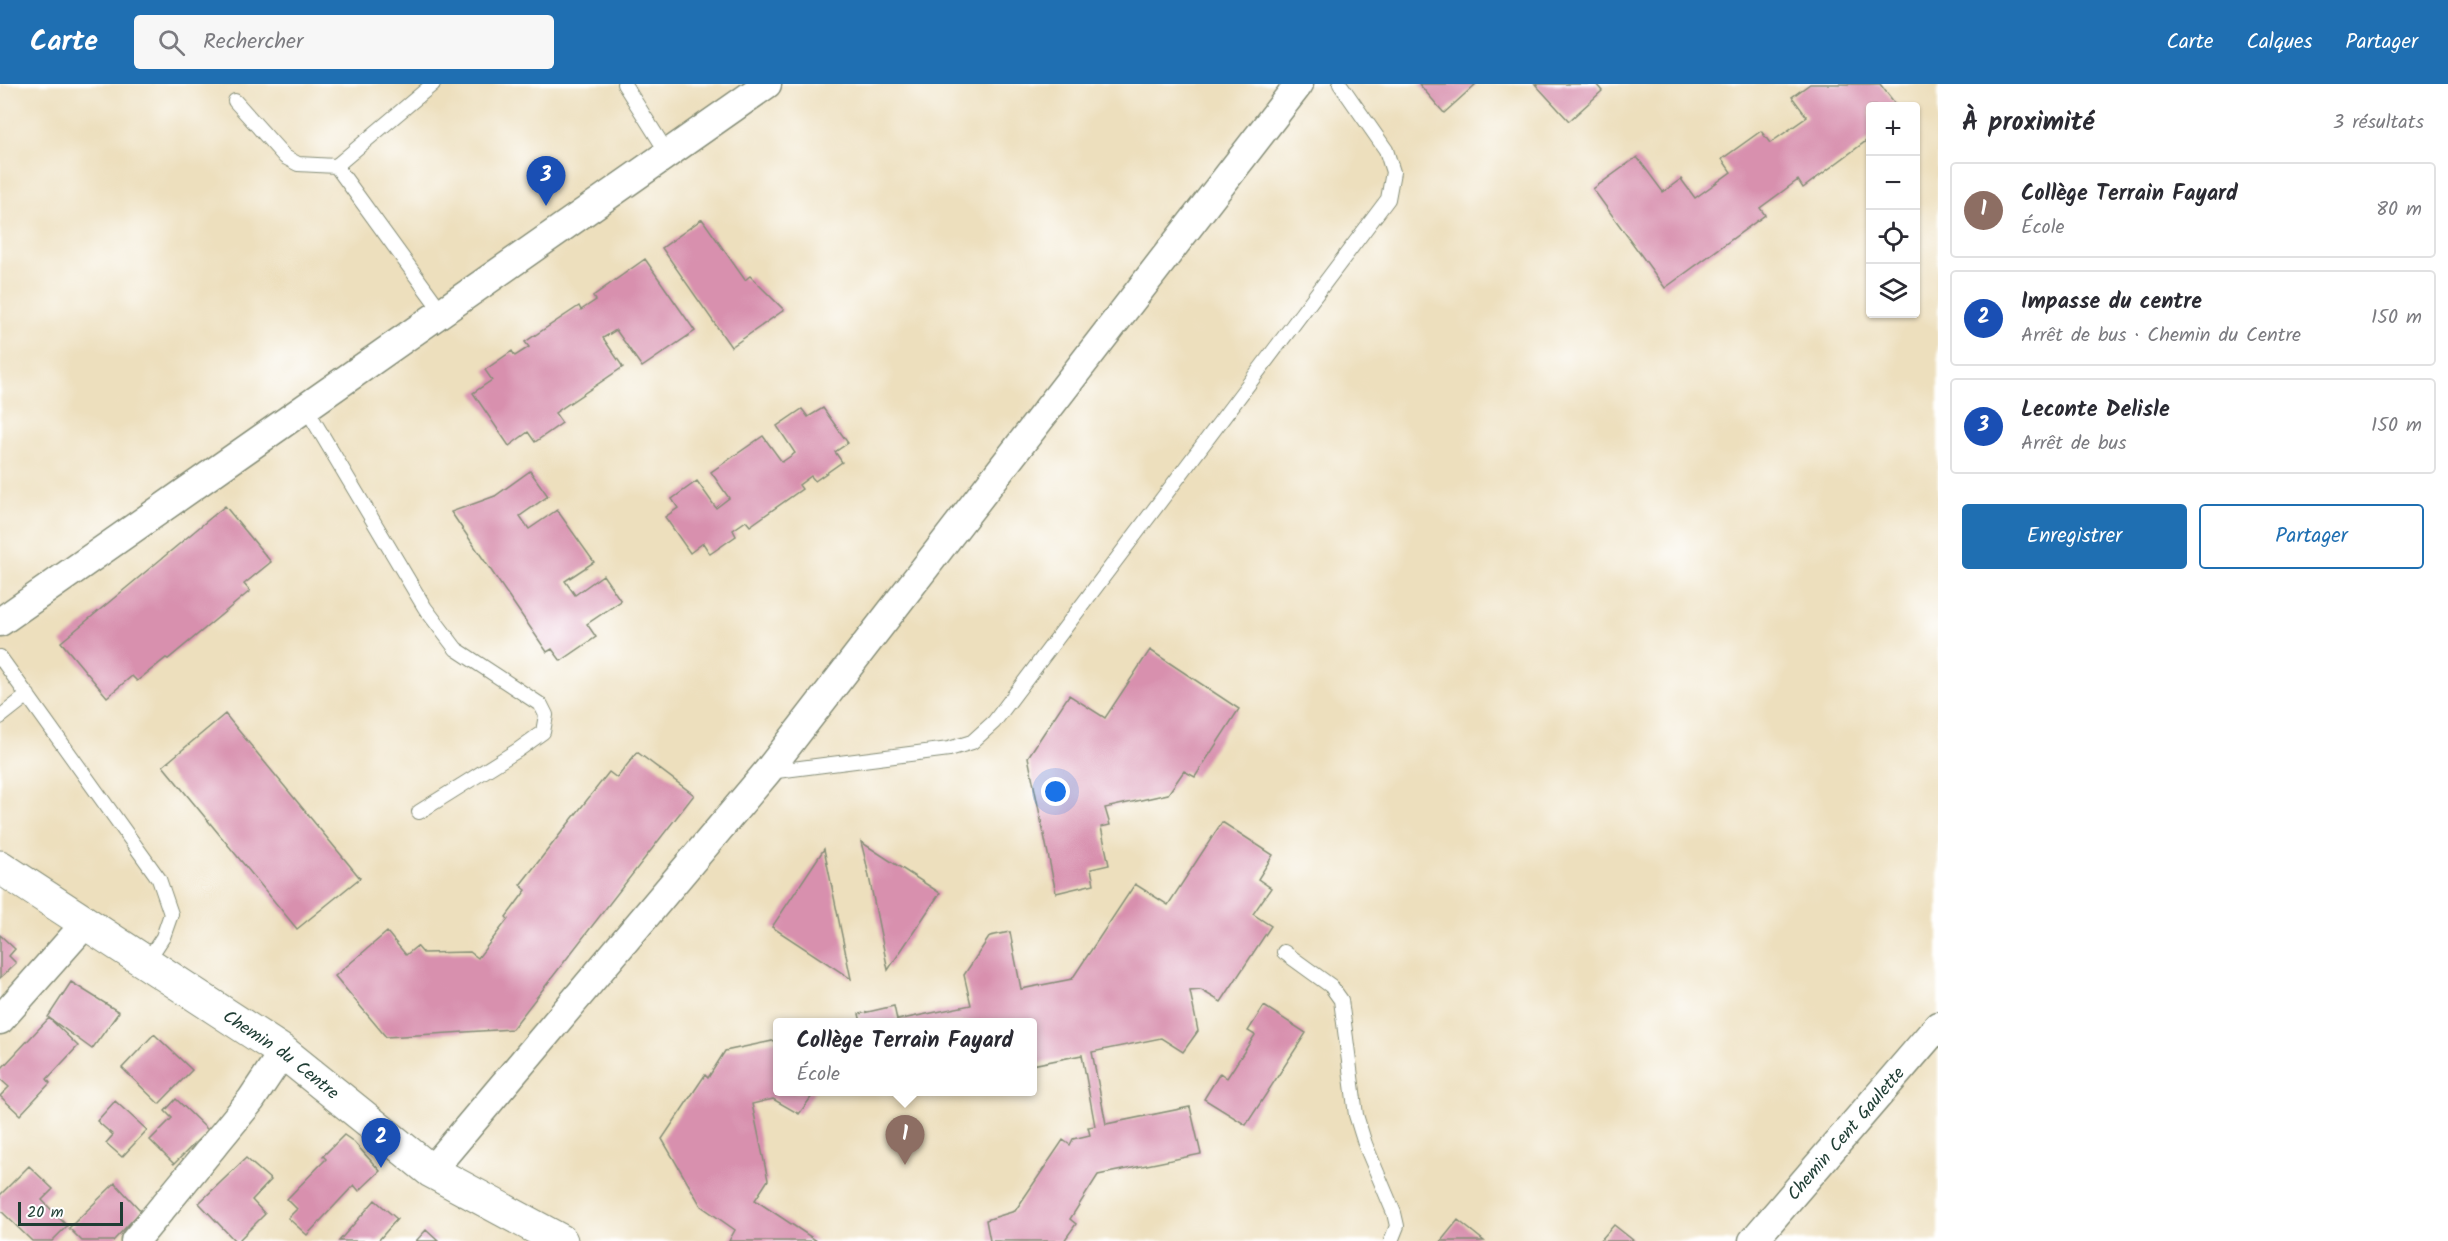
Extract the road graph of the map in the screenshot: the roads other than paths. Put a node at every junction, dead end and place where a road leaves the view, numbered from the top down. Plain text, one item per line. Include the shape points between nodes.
1 (433, 84) edge
2 (624, 84) edge
3 (767, 84) edge
4 (1299, 84) edge
5 (1340, 84) edge
6 (235, 101) dead end
7 (668, 154) junction
8 (336, 166) junction
9 (442, 312) junction
10 (306, 408) junction
11 (0, 622) edge
12 (0, 657) edge
13 (28, 695) junction
14 (0, 717) edge
15 (767, 772) junction
16 (419, 812) dead end
17 (0, 867) edge
18 (86, 923) junction
19 (1284, 952) dead end
20 (146, 963) junction
21 (0, 1020) edge
22 (1938, 1026) edge
23 (283, 1052) junction
24 (431, 1171) junction
25 (135, 1241) edge
26 (561, 1241) edge
27 (1391, 1241) edge
28 (1753, 1241) edge

1 - 8 lane
2 - 7 lane
3 - 7 street
4 - 15 street
5 - 15 lane via 1386,150 1393,172 1388,199 994,722 972,742 949,749
6 - 8 lane via 285,157 298,164
7 - 9 street
8 - 9 lane
9 - 10 street
10 - 11 street
10 - 16 lane via 425,608 456,649 541,705 546,715 543,732
12 - 13 lane
13 - 14 lane
13 - 20 lane via 159,879 171,914 163,937
15 - 24 street
17 - 18 street, Chemin du Centre
18 - 20 street, Chemin du Centre
18 - 21 street
19 - 27 lane via 1331,986 1341,1000 1356,1115 1397,1226
20 - 23 street, Chemin du Centre
22 - 28 street, Chemin Cent Gaulette
23 - 24 street, Chemin du Centre
23 - 25 street via 250,1100
24 - 26 street, Chemin du Centre

